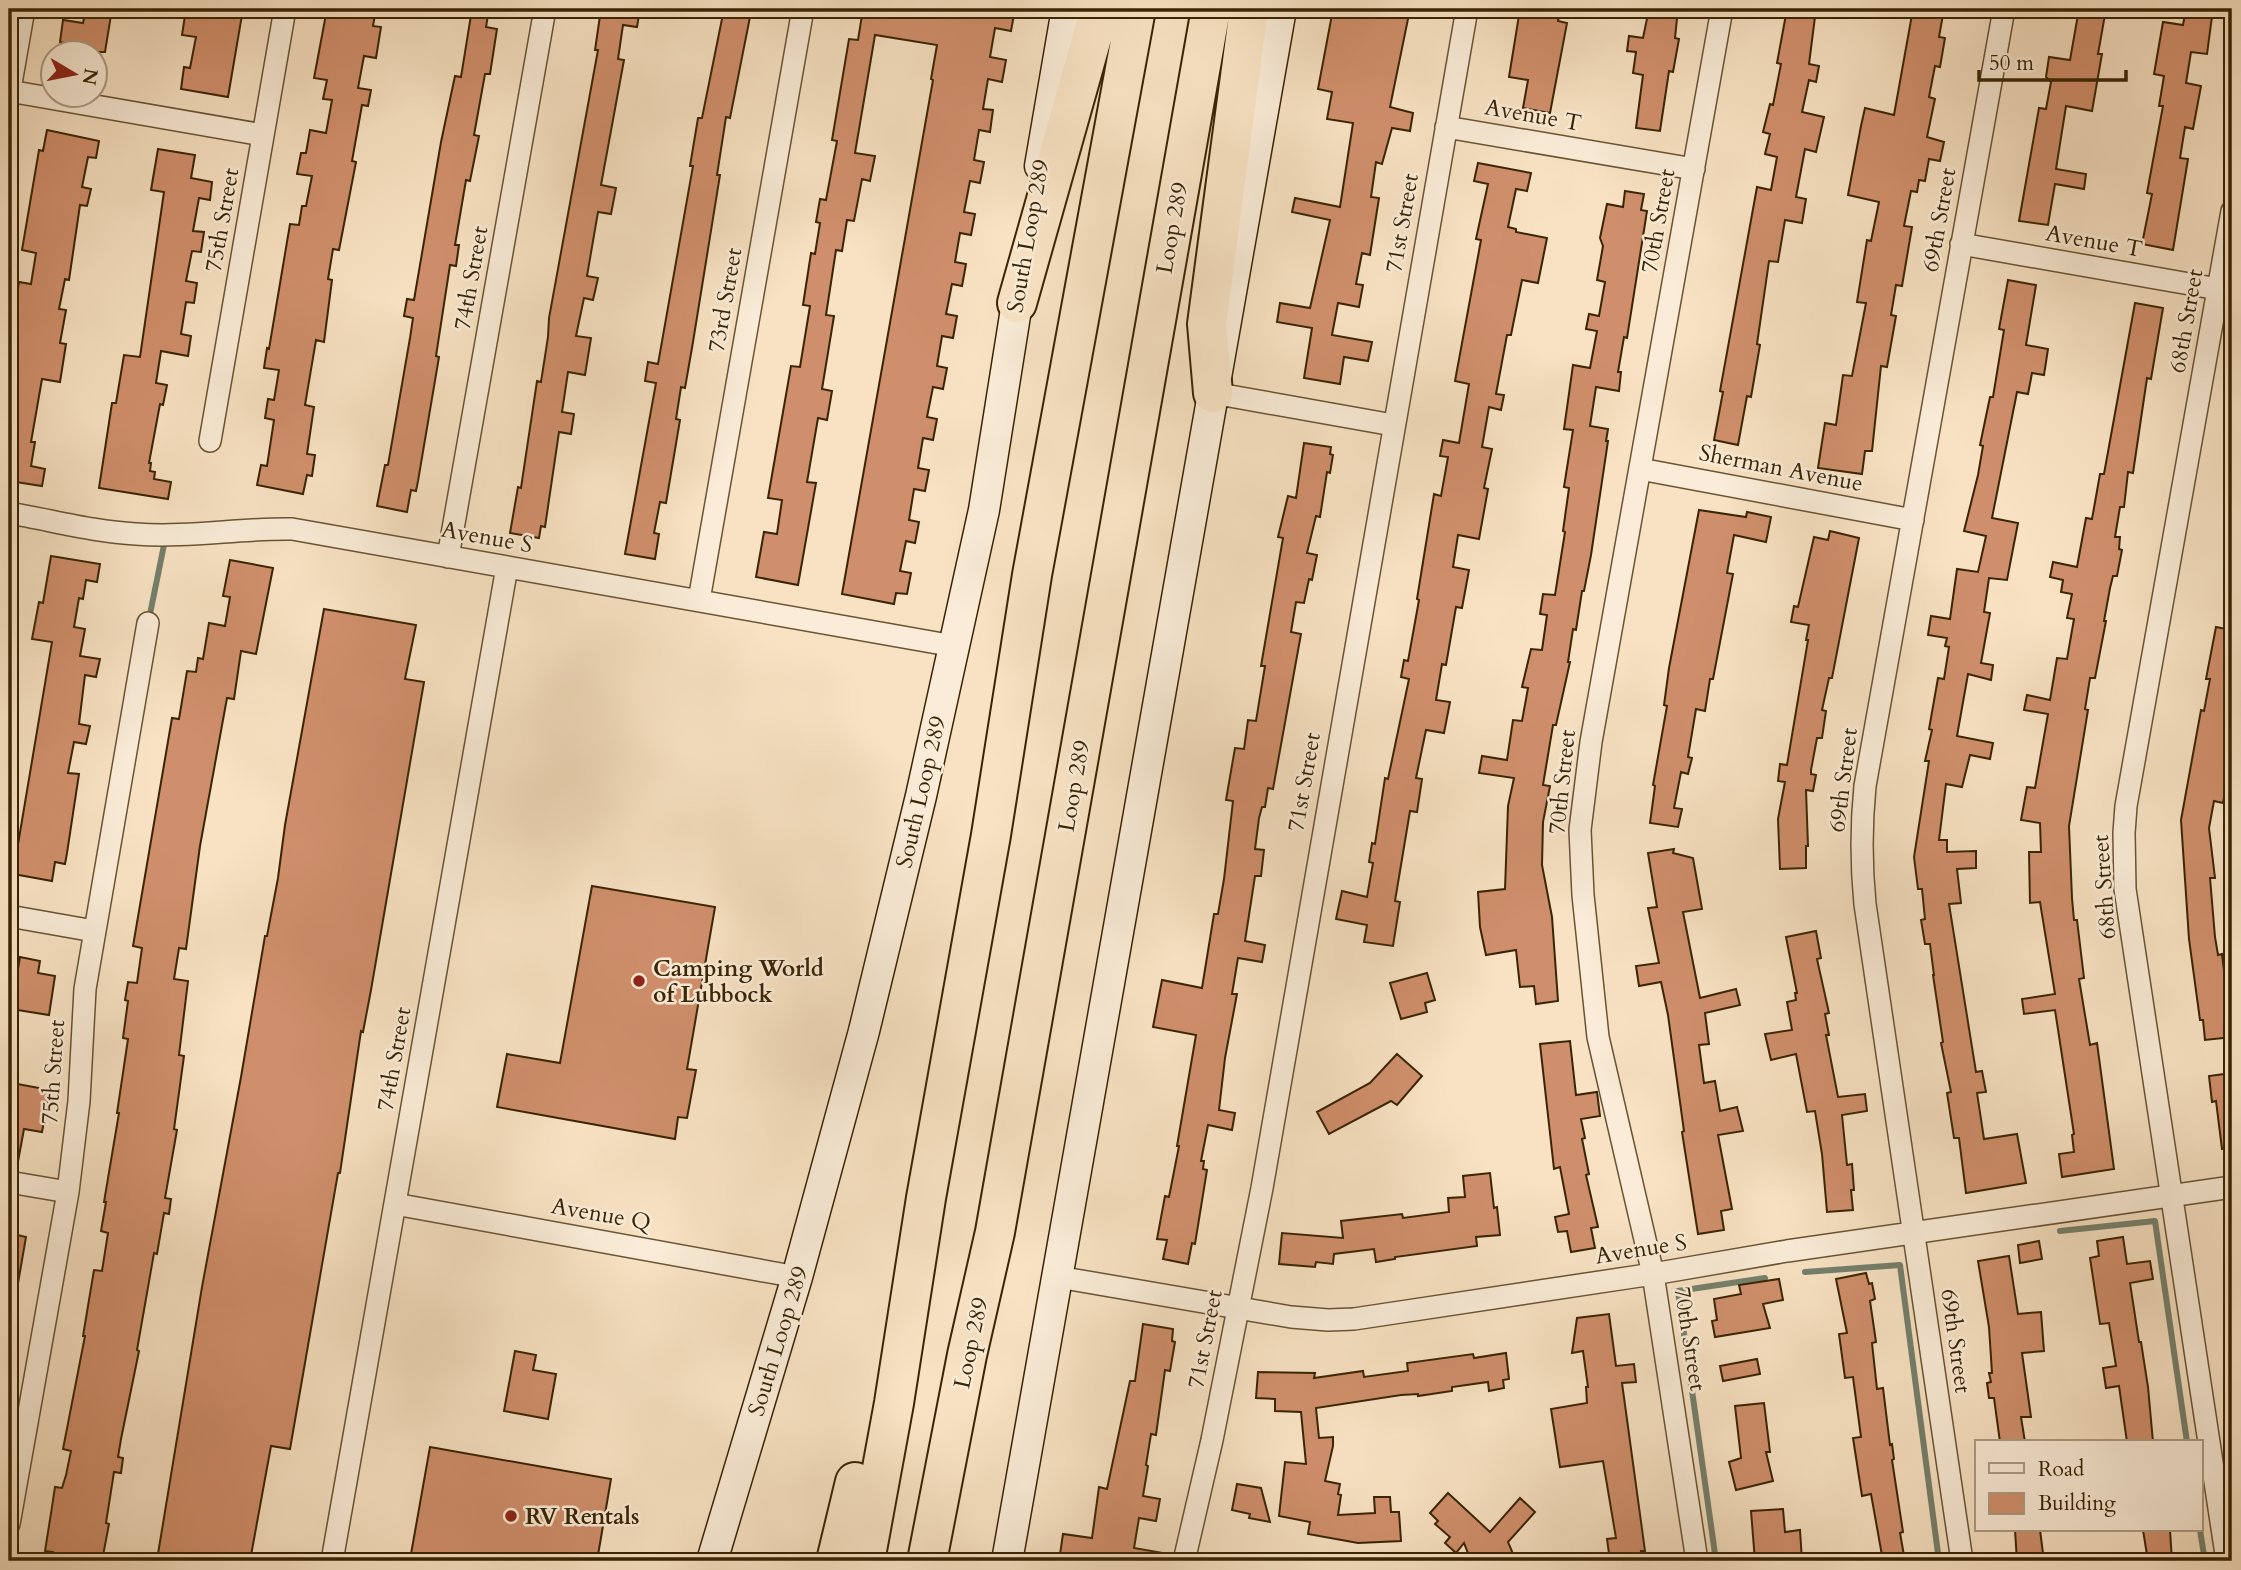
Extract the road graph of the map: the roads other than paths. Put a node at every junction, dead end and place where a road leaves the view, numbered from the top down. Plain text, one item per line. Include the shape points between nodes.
1 (24, 9) edge
2 (285, 9) edge
3 (545, 9) edge
4 (803, 9) edge
5 (1067, 9) edge
6 (1100, 9) edge
7 (1136, 9) edge
8 (1210, 9) edge
9 (1249, 9) edge
10 (1281, 9) edge
11 (1467, 9) edge
12 (1722, 9) edge
13 (2004, 9) edge
14 (9, 93) edge
15 (1446, 127) junction
16 (263, 135) junction
17 (1694, 169) junction
18 (2232, 211) edge
19 (1961, 244) junction
20 (2218, 289) junction
21 (1017, 303) junction
22 (1213, 393) junction
23 (1393, 425) junction
24 (210, 441) dead end
25 (1640, 469) junction
26 (9, 513) edge
27 (1913, 520) junction
28 (448, 557) junction
29 (507, 567) junction
30 (699, 600) junction
31 (148, 623) dead end
32 (954, 646) junction
33 (9, 916) edge
34 (94, 931) junction
35 (9, 1182) edge
36 (2232, 1187) edge
37 (68, 1192) junction
38 (2171, 1196) junction
39 (926, 1198) junction
40 (395, 1204) junction
41 (995, 1232) junction
42 (1914, 1234) junction
43 (1653, 1274) junction
44 (797, 1277) junction
45 (1058, 1278) junction
46 (1238, 1308) junction
47 (15, 1449) edge
48 (2223, 1469) edge
49 (9, 1524) edge
50 (331, 1561) edge
51 (712, 1561) edge
52 (836, 1561) edge
53 (865, 1561) edge
54 (927, 1561) edge
55 (954, 1561) edge
56 (1007, 1561) edge
57 (1184, 1561) edge
58 (1697, 1561) edge
59 (1962, 1561) edge
60 (2227, 1561) edge

1 - 14 street
2 - 16 street, 75th Street
3 - 28 street, 74th Street
4 - 30 street, 73rd Street
5 - 21 main road, South Loop 289
6 - 21 highway
7 - 39 highway via 1032,575
8 - 41 highway, Loop 289
9 - 22 highway via 1207,324
10 - 22 main road
11 - 15 street, 71st Street
12 - 17 street, 70th Street
13 - 19 street, 69th Street
14 - 16 street
15 - 17 street, Avenue T
15 - 23 street, 71st Street
16 - 24 street, 75th Street
17 - 25 street, 70th Street
18 - 20 street, 68th Street
19 - 20 street, Avenue T
19 - 27 street, 69th Street
20 - 38 street, 68th Street via 2124,833 2126,889
21 - 32 main road, South Loop 289 via 984,510
22 - 23 street
22 - 45 main road
23 - 46 street, 71st Street
25 - 27 street, Sherman Avenue
25 - 43 street, 70th Street via 1591,742 1580,830 1598,1037
26 - 28 street, Avenue S via 134,534 188,536 292,529
27 - 42 street, 69th Street via 1865,786 1861,847 1865,904
28 - 29 street, Avenue S
29 - 30 street, Avenue S
29 - 40 street, 74th Street
30 - 32 street, Avenue S
31 - 34 street, 75th Street
32 - 44 main road, South Loop 289 via 864,1031
33 - 34 street
34 - 37 street, 75th Street
35 - 37 street
36 - 38 street, Avenue S
37 - 47 street, 75th Street
38 - 42 street, Avenue S
38 - 48 street, 68th Street
39 - 52 highway
39 - 53 highway
40 - 44 street, Avenue Q
40 - 50 street, 74th Street
41 - 54 highway, Loop 289
41 - 55 highway via 998,1297
42 - 43 street, Avenue S
42 - 59 street, 69th Street
43 - 46 street, Avenue S via 1354,1319 1291,1317
43 - 58 street, 70th Street
44 - 51 main road, South Loop 289
45 - 46 street, Avenue S
45 - 56 main road
46 - 57 street, 71st Street
47 - 49 street, 75th Street
48 - 60 street, 68th Street

